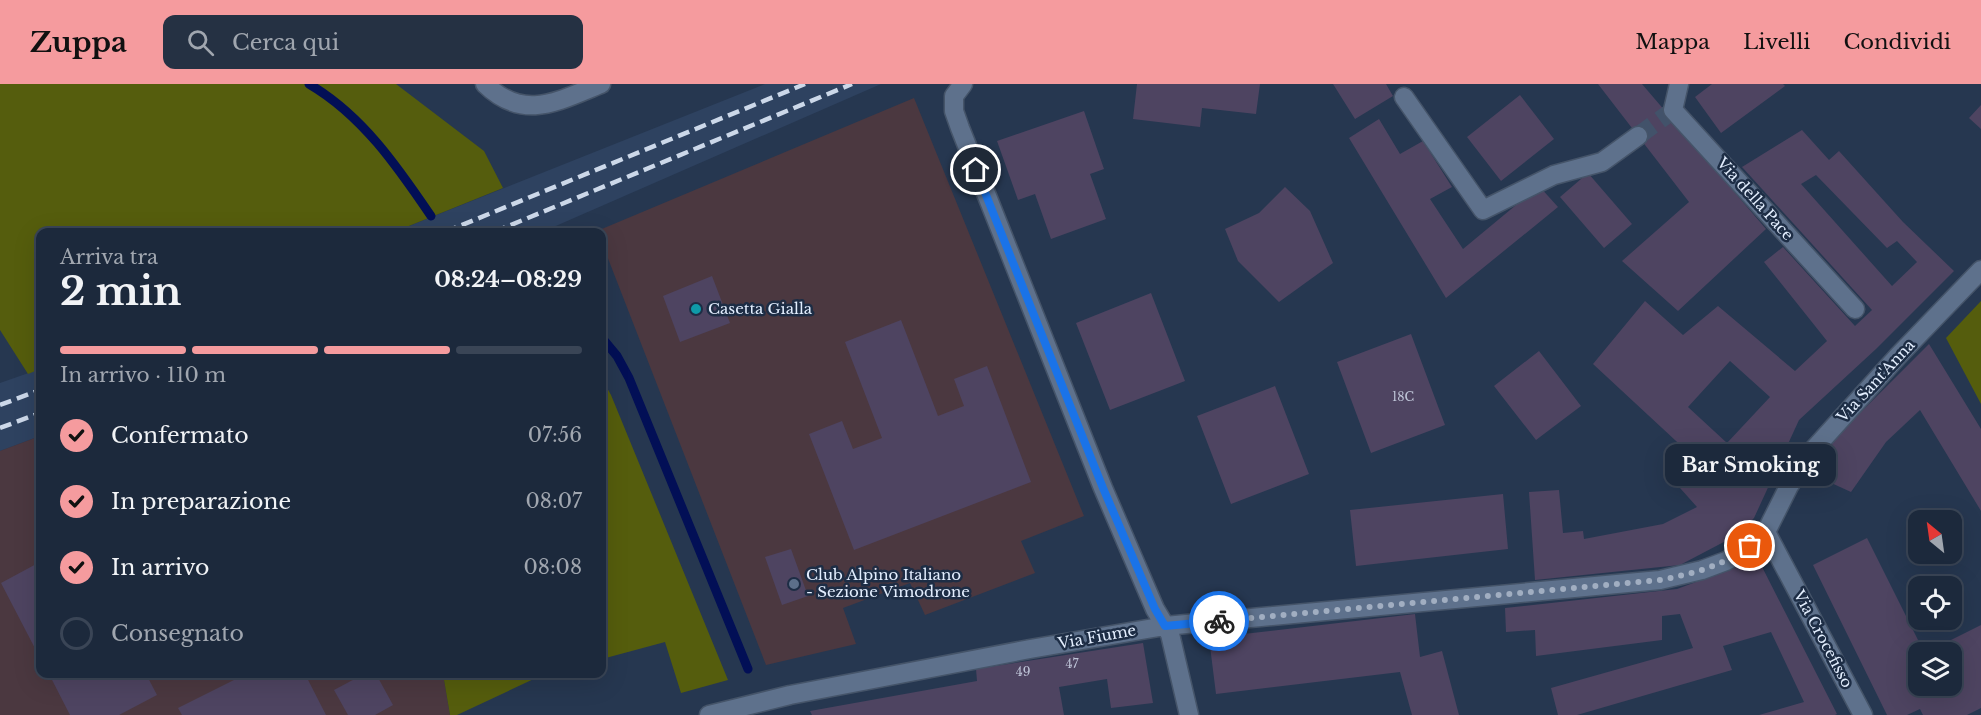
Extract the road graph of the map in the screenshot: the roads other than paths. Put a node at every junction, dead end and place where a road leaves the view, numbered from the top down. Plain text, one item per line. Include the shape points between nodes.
1 (485, 84) edge
2 (601, 84) edge
3 (963, 84) edge
4 (1678, 84) edge
5 (1404, 98) dead end
6 (1638, 136) tunnel mouth
7 (1981, 270) edge
8 (1855, 309) dead end
9 (1766, 532) junction
10 (1165, 626) junction
11 (709, 715) edge
12 (1189, 715) edge
13 (1863, 715) edge

1 - 2 street via 511,103 533,106 553,103
3 - 10 street via 954,96 954,111 1103,488
4 - 8 street, Via della Pace via 1671,112
5 - 6 street via 1483,210 1554,176 1602,162
7 - 9 street, Via Sant'Anna via 1813,450
9 - 10 street, Via Fiume via 1726,561 1660,580
9 - 13 street, Via Crocefisso
10 - 11 street, Via Fiume via 790,695
10 - 12 street

